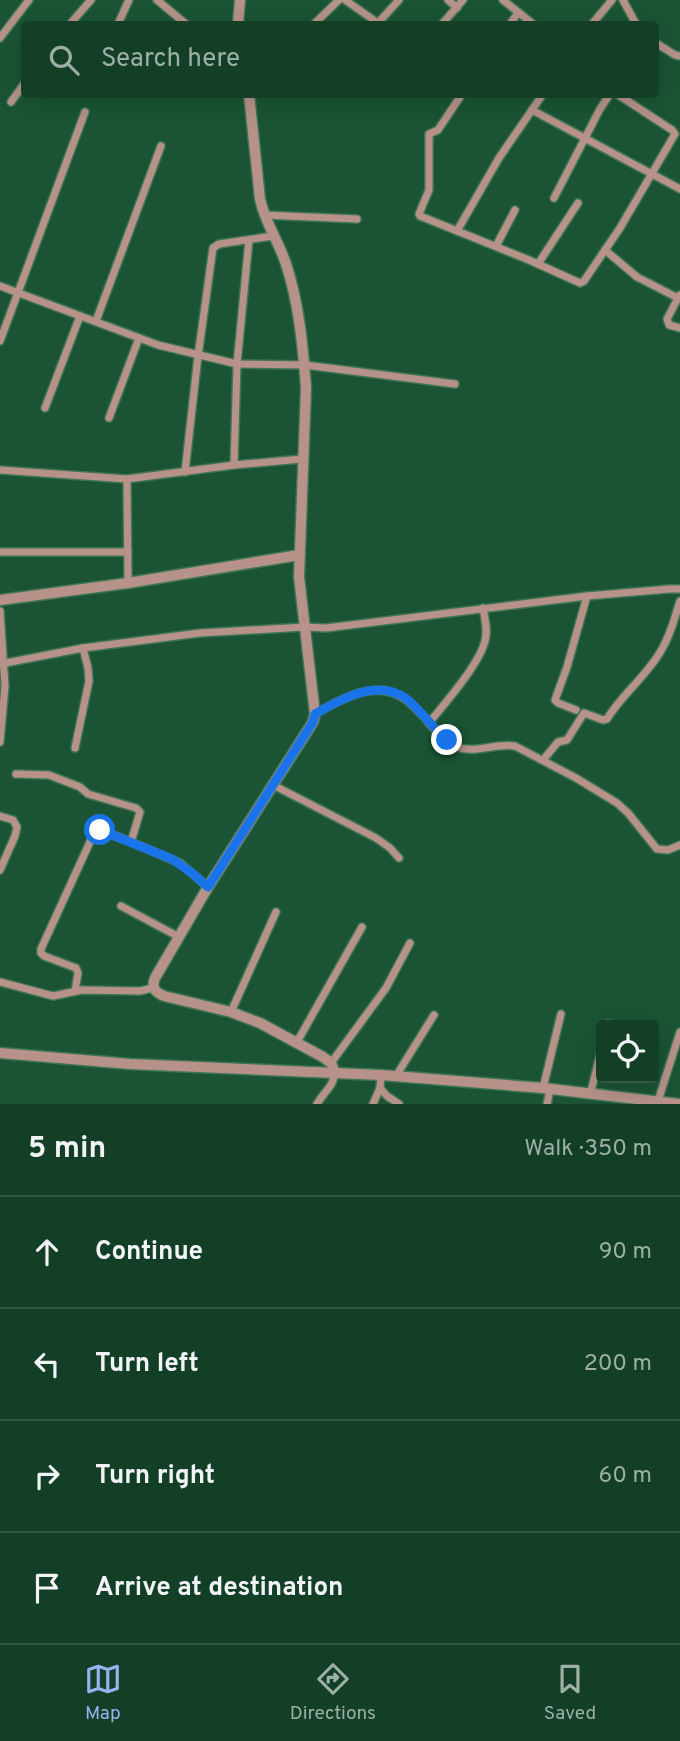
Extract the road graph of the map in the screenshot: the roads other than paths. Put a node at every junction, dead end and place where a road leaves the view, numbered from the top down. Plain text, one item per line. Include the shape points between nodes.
1 (29, 0) edge
2 (91, 0) edge
3 (156, 0) edge
4 (240, 0) edge
5 (339, 0) edge
6 (345, 0) edge
7 (399, 0) edge
8 (448, 0) edge
9 (463, 0) edge
10 (612, 0) edge
11 (623, 0) edge
12 (125, 1) edge
13 (509, 2) edge
14 (167, 3) edge
15 (457, 8) junction
16 (517, 13) junction
17 (73, 21) edge
18 (119, 21) edge
19 (183, 21) edge
20 (238, 21) edge
21 (317, 21) edge
22 (373, 21) edge
23 (380, 21) edge
24 (445, 21) edge
25 (512, 21) edge
26 (529, 21) edge
27 (595, 21) edge
28 (634, 21) edge
29 (0, 38) edge
30 (659, 45) edge
31 (680, 56) edge
32 (21, 88) edge
33 (249, 98) edge
34 (459, 98) edge
35 (540, 98) edge
36 (607, 98) edge
37 (623, 98) edge
38 (11, 102) dead end
39 (532, 110) junction
40 (85, 112) dead end
41 (585, 139) junction
42 (161, 146) dead end
43 (652, 174) junction
44 (680, 189) edge
45 (554, 198) dead end
46 (578, 203) dead end
47 (515, 210) dead end
48 (263, 215) junction
49 (358, 219) dead end
50 (457, 231) junction
51 (273, 236) junction
52 (249, 240) junction
53 (496, 246) junction
54 (605, 250) junction
55 (538, 264) junction
56 (0, 286) edge
57 (19, 293) junction
58 (679, 296) edge
59 (80, 316) junction
60 (96, 321) junction
61 (680, 328) edge
62 (139, 338) junction
63 (0, 341) edge
64 (198, 356) junction
65 (237, 365) junction
66 (304, 365) junction
67 (455, 384) dead end
68 (45, 408) dead end
69 (109, 418) dead end
70 (302, 459) junction
71 (234, 465) junction
72 (0, 470) edge
73 (185, 472) junction
74 (127, 479) junction
75 (0, 552) edge
76 (128, 552) junction
77 (299, 555) junction
78 (128, 583) junction
79 (680, 589) edge
80 (587, 596) junction
81 (0, 600) edge
82 (680, 601) edge
83 (484, 608) junction
84 (1, 614) edge
85 (304, 627) junction
86 (83, 648) junction
87 (1, 663) edge
88 (2, 697) edge
89 (576, 710) dead end
90 (315, 714) junction
91 (429, 723) junction
92 (0, 742) edge
93 (75, 748) dead end
94 (543, 760) junction
95 (16, 774) dead end
96 (273, 785) junction
97 (0, 816) edge
98 (131, 842) junction
99 (680, 845) edge
100 (399, 858) dead end
101 (0, 870) edge
102 (208, 887) junction
103 (121, 906) dead end
104 (276, 912) dead end
105 (362, 927) dead end
106 (179, 937) junction
107 (410, 943) dead end
108 (0, 982) edge
109 (153, 988) junction
110 (75, 991) junction
111 (231, 1012) junction
112 (561, 1014) dead end
113 (434, 1015) dead end
114 (680, 1032) edge
115 (297, 1042) junction
116 (0, 1053) edge
117 (333, 1068) junction
118 (596, 1071) edge
119 (381, 1075) junction
120 (396, 1076) junction
121 (380, 1088) junction
122 (546, 1089) junction
123 (590, 1095) junction
124 (658, 1101) junction
125 (317, 1104) edge
126 (373, 1104) edge
127 (399, 1104) edge
128 (547, 1104) edge
129 (680, 1104) edge

1 - 29 street
2 - 17 street
3 - 14 street
4 - 20 street
5 - 21 street
6 - 22 street
7 - 23 street
8 - 15 street
9 - 15 street
10 - 27 street
11 - 28 street
12 - 18 street
13 - 16 street
14 - 19 street
15 - 24 street
16 - 25 street
16 - 26 street
30 - 31 street
32 - 38 street
33 - 48 street
34 - 50 street via 438,130 429,134 429,190 419,214
35 - 39 street
36 - 41 street
37 - 43 street via 675,134
39 - 41 street
39 - 50 street
40 - 57 street
41 - 43 street
41 - 45 street
42 - 60 street
43 - 44 street
43 - 54 street
46 - 55 street
47 - 53 street
48 - 49 street
48 - 51 street
50 - 53 street
51 - 52 street
51 - 66 street via 287,267
52 - 64 street via 214,248
52 - 65 street
53 - 55 street
54 - 55 street via 580,283
54 - 58 street via 637,277
56 - 57 street
57 - 59 street
57 - 63 street
58 - 61 street via 667,319 669,325
59 - 60 street
59 - 68 street
60 - 62 street
62 - 64 street
62 - 69 street
64 - 65 street
64 - 73 street
65 - 66 street
65 - 71 street
66 - 67 street
66 - 70 street
70 - 71 street
70 - 77 street
71 - 73 street
72 - 74 street
73 - 74 street
74 - 76 street
75 - 76 street
76 - 78 street
77 - 78 street
77 - 85 street
78 - 81 street
79 - 80 street
80 - 83 street
80 - 89 street via 555,700
82 - 94 street via 662,650 607,719 584,713 565,742 558,742
83 - 85 street
83 - 91 street via 484,645 458,688
84 - 87 street
85 - 86 street
85 - 90 street
86 - 87 street
86 - 93 street via 89,681
87 - 88 street
88 - 92 street
90 - 91 street via 363,691 381,691 408,700
90 - 96 street
91 - 94 street via 457,748 505,744
94 - 99 street via 617,803 657,849
95 - 98 street via 49,775 88,794 136,808 140,812
96 - 100 street via 376,838
96 - 102 street
97 - 101 street via 13,820 17,827
98 - 102 street via 180,863
98 - 110 street via 95,831 41,949 44,956 76,968
102 - 106 street
103 - 106 street
104 - 111 street
105 - 115 street
106 - 109 street
107 - 117 street
108 - 110 street via 53,996
109 - 110 street
109 - 111 street via 164,996
111 - 115 street
112 - 122 street
113 - 120 street
114 - 124 street
115 - 117 street
116 - 117 street via 130,1064
117 - 119 street
117 - 125 street via 333,1084
118 - 123 street
119 - 120 street
119 - 121 street
120 - 122 street
121 - 126 street
121 - 127 street
122 - 123 street
122 - 128 street
123 - 124 street
124 - 129 street

